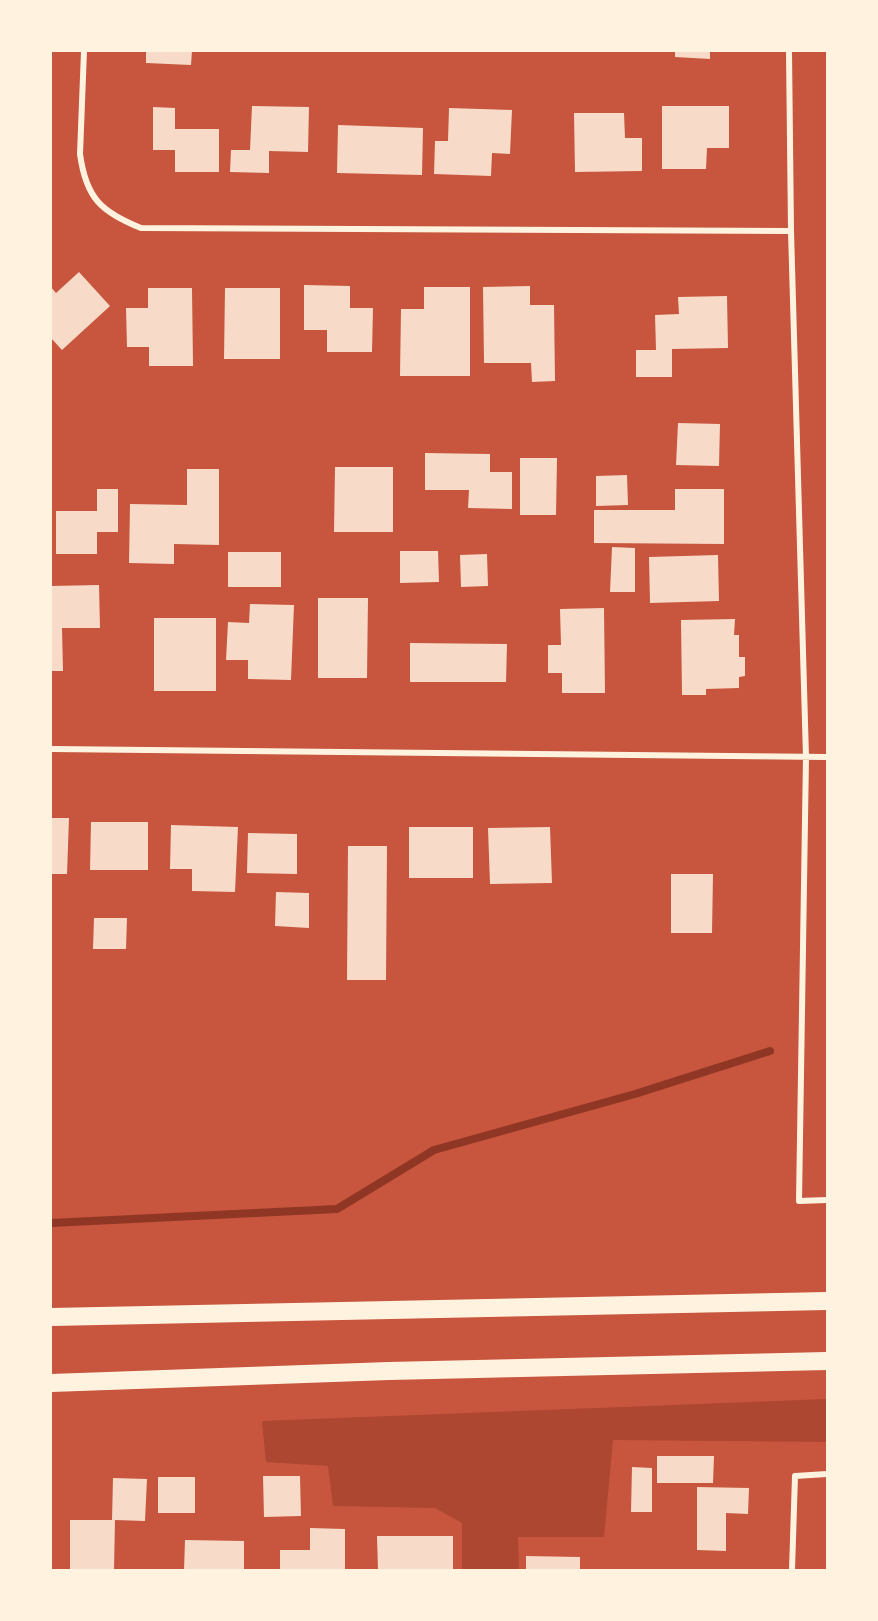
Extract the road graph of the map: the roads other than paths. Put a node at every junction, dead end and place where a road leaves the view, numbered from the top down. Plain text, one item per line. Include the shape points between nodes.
1 (84, 51) edge
2 (789, 51) edge
3 (791, 231) junction
4 (51, 749) edge
5 (806, 757) junction
6 (827, 757) edge
7 (827, 1200) edge
8 (827, 1301) edge
9 (51, 1317) edge
10 (827, 1361) edge
11 (51, 1383) edge
12 (827, 1474) edge
13 (792, 1570) edge

1 - 3 street via 82,171 89,192 105,209 141,228
2 - 3 street
3 - 5 street
4 - 5 street
5 - 6 street
5 - 7 street via 800,1201
8 - 9 highway
10 - 11 highway
12 - 13 street via 795,1476

